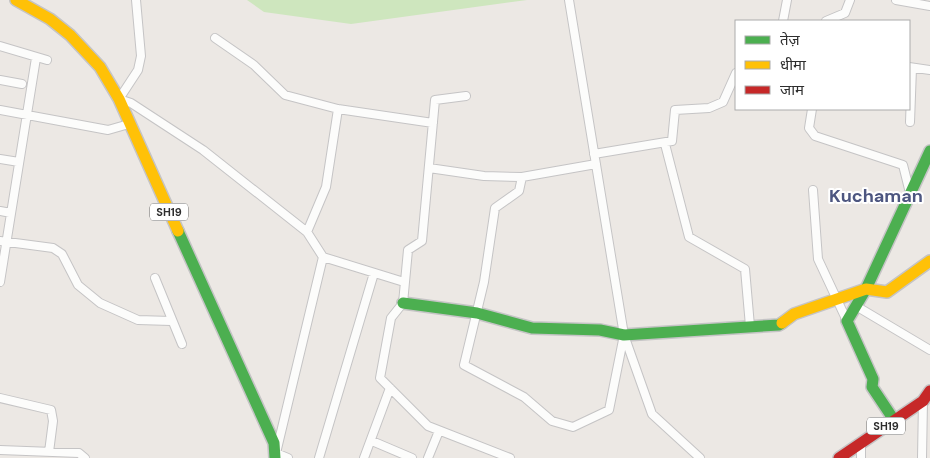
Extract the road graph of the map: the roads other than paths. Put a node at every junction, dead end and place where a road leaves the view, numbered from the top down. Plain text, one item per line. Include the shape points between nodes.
1 (16, 0) edge
2 (136, 0) edge
3 (569, 0) edge
4 (787, 0) edge
5 (850, 0) edge
6 (896, 0) edge
7 (930, 6) edge
8 (783, 20) edge
9 (828, 20) edge
10 (215, 38) dead end
11 (0, 46) edge
12 (36, 58) junction
13 (47, 60) dead end
14 (910, 68) edge
15 (930, 70) edge
16 (735, 75) edge
17 (0, 80) edge
18 (22, 84) dead end
19 (466, 96) dead end
20 (119, 99) junction
21 (338, 109) junction
22 (0, 110) edge
23 (812, 110) edge
24 (26, 115) junction
25 (910, 122) dead end
26 (433, 123) junction
27 (129, 124) junction
28 (665, 144) junction
29 (930, 151) edge
30 (594, 154) junction
31 (0, 159) edge
32 (19, 162) junction
33 (596, 164) junction
34 (429, 168) junction
35 (522, 177) junction
36 (813, 190) dead end
37 (910, 193) junction
38 (0, 211) edge
39 (11, 212) junction
40 (307, 232) junction
41 (3, 242) edge
42 (323, 257) junction
43 (930, 261) edge
44 (1, 270) edge
45 (374, 273) junction
46 (155, 278) dead end
47 (0, 282) edge
48 (404, 282) junction
49 (866, 289) junction
50 (836, 300) junction
51 (403, 303) junction
52 (856, 306) junction
53 (476, 313) junction
54 (171, 321) junction
55 (846, 321) junction
56 (750, 326) junction
57 (624, 336) junction
58 (182, 344) dead end
59 (930, 350) edge
60 (390, 388) junction
61 (930, 391) edge
62 (0, 398) edge
63 (923, 401) junction
64 (894, 420) junction
65 (438, 431) junction
66 (372, 441) junction
67 (861, 443) junction
68 (0, 450) edge
69 (49, 452) junction
70 (276, 455) edge
71 (84, 458) edge
72 (288, 458) edge
73 (319, 458) edge
74 (364, 458) edge
75 (412, 458) edge
76 (428, 458) edge
77 (510, 458) edge
78 (700, 458) edge
79 (839, 458) edge
80 (861, 458) edge
81 (922, 458) edge

1 - 20 street, SH19 via 75,38 97,62
2 - 20 street via 141,56 138,70
3 - 30 street
4 - 8 street
5 - 9 street via 845,13
6 - 7 street
10 - 21 street via 254,65 285,95
11 - 12 street
12 - 13 street
12 - 24 street
14 - 15 street
14 - 25 street
16 - 28 street via 723,102 709,108 675,110 672,141
17 - 18 street
19 - 26 street via 435,100
20 - 27 street, SH19
20 - 40 street via 131,103 203,150
21 - 26 street
21 - 40 street via 330,172
22 - 24 street
23 - 37 street via 809,128 815,136 903,165
24 - 27 street via 108,130
24 - 32 street
26 - 34 street
27 - 70 street, SH19
28 - 30 street
28 - 56 street via 689,237 745,269
29 - 37 street
30 - 33 street
31 - 32 street
32 - 39 street
33 - 35 street
33 - 57 street
34 - 35 street via 484,176
34 - 48 street via 422,241 408,250
35 - 53 street via 519,191 496,208
36 - 50 street via 818,259
37 - 49 street
38 - 39 street
39 - 41 street
40 - 42 street
41 - 44 street
41 - 54 street via 53,248 62,254 78,285 100,303 138,320
42 - 45 street
42 - 70 street
43 - 49 street via 887,292
44 - 47 street
45 - 48 street
45 - 73 street
46 - 54 street
48 - 51 street
49 - 50 street
49 - 52 street
50 - 55 street
50 - 56 street via 794,314 779,325
51 - 53 street
51 - 60 street via 391,318 380,378
52 - 55 street
52 - 59 street
53 - 57 street via 532,328 600,330
53 - 57 street via 464,365 524,397 552,421 573,427 609,410
54 - 58 street
55 - 64 street via 873,379 872,387
56 - 57 street
57 - 78 street via 652,414
60 - 65 street via 428,426
60 - 66 street
61 - 63 street, SH19
62 - 69 street via 51,410
63 - 64 street, SH19
63 - 81 street
64 - 67 street, SH19
65 - 76 street
65 - 77 street
66 - 74 street
66 - 75 street
67 - 79 street, SH19
67 - 80 street
68 - 69 street
69 - 71 street via 79,453
70 - 72 street

